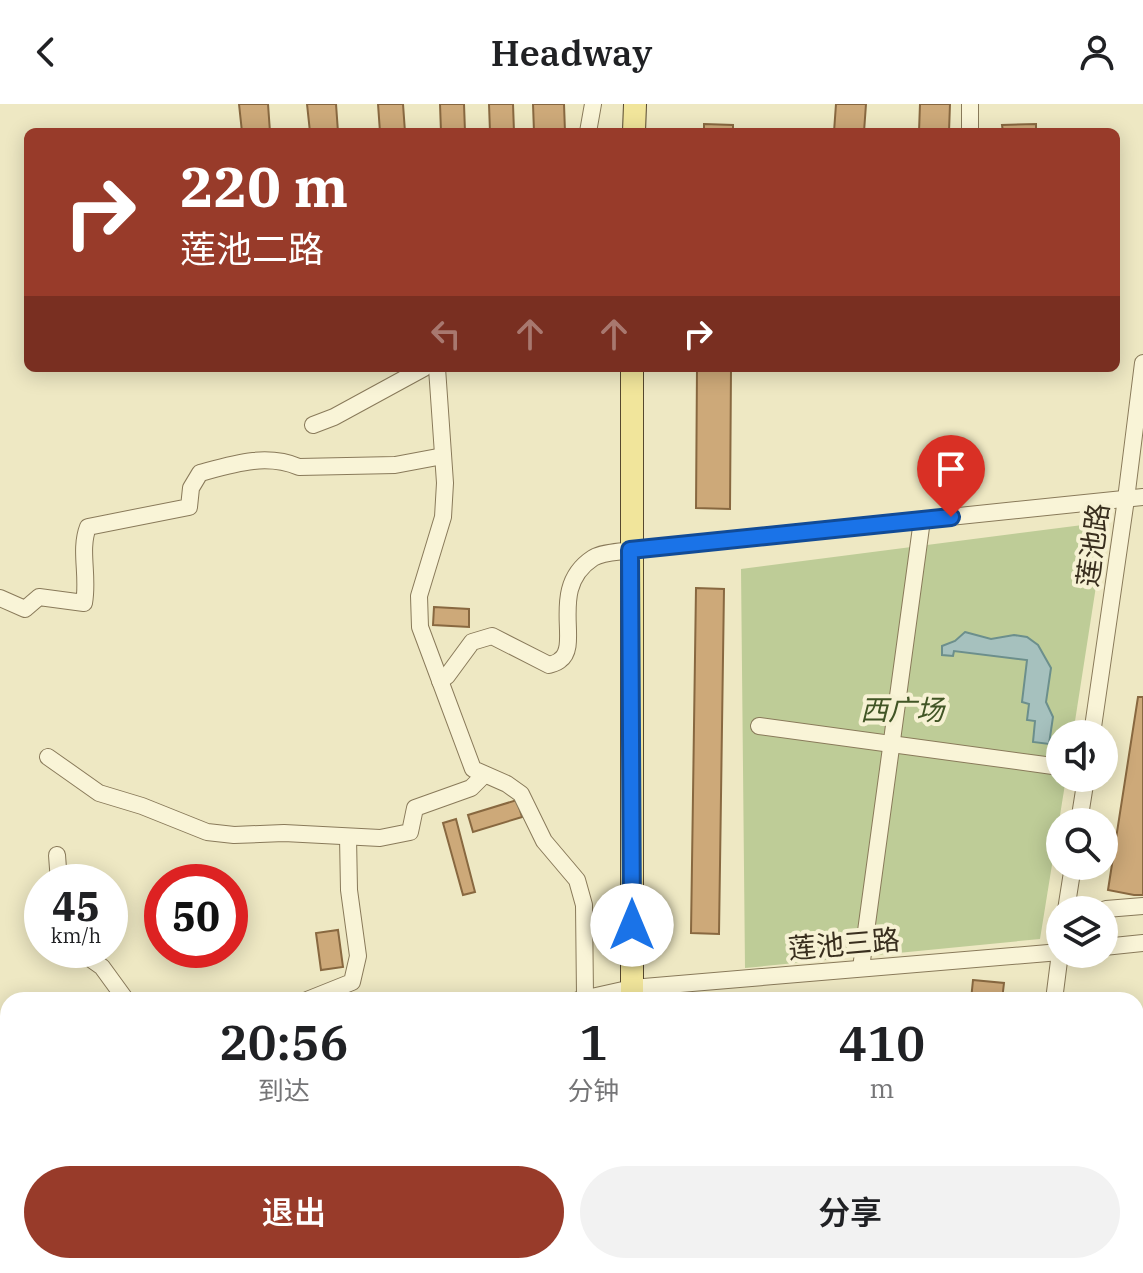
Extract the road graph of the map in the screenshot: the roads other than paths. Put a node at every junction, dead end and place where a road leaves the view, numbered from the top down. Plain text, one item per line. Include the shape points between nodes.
1 (593, 104) edge
2 (635, 104) edge
3 (970, 104) edge
4 (589, 128) edge
5 (634, 128) edge
6 (970, 128) edge
7 (1143, 363) edge
8 (417, 372) edge
9 (437, 372) edge
10 (632, 372) edge
11 (313, 425) dead end
12 (443, 456) junction
13 (1135, 498) edge
14 (922, 520) junction
15 (630, 550) junction
16 (0, 598) edge
17 (440, 681) junction
18 (1095, 720) edge
19 (759, 726) dead end
20 (891, 744) junction
21 (48, 757) dead end
22 (1046, 765) edge
23 (484, 775) junction
24 (348, 837) junction
25 (57, 855) dead end
26 (58, 864) edge
27 (1143, 906) edge
28 (1118, 908) edge
29 (1143, 943) edge
30 (1118, 946) edge
31 (1046, 953) edge
32 (103, 968) edge
33 (861, 968) junction
34 (1058, 968) edge
35 (120, 992) edge
36 (327, 992) edge
37 (582, 992) edge
38 (632, 992) edge
39 (650, 992) edge
40 (1055, 992) edge

1 - 4 street
2 - 5 main road
3 - 6 street
7 - 13 street, 莲池路
8 - 11 street
9 - 12 street
10 - 15 main road
12 - 16 street via 395,465 299,467 285,461 247,460 200,473 189,507 88,527 83,540 84,603 39,597 25,609
12 - 17 street via 443,517 419,596 420,627
13 - 14 street
13 - 18 street, 莲池路
14 - 15 street
14 - 20 street
15 - 17 street via 594,557 571,582 569,637 561,660 549,665 492,636 472,642
15 - 38 main road
17 - 23 street via 473,769
19 - 20 street
20 - 22 street
20 - 33 street
21 - 24 street via 99,793 207,832
23 - 24 street via 471,788 415,808 410,832
23 - 37 street via 521,794 544,841 577,880 584,905
24 - 36 street via 358,956 352,982
25 - 26 street
27 - 28 street
29 - 30 street
31 - 33 street, 莲池三路
32 - 35 street
33 - 39 street, 莲池三路
34 - 40 street

